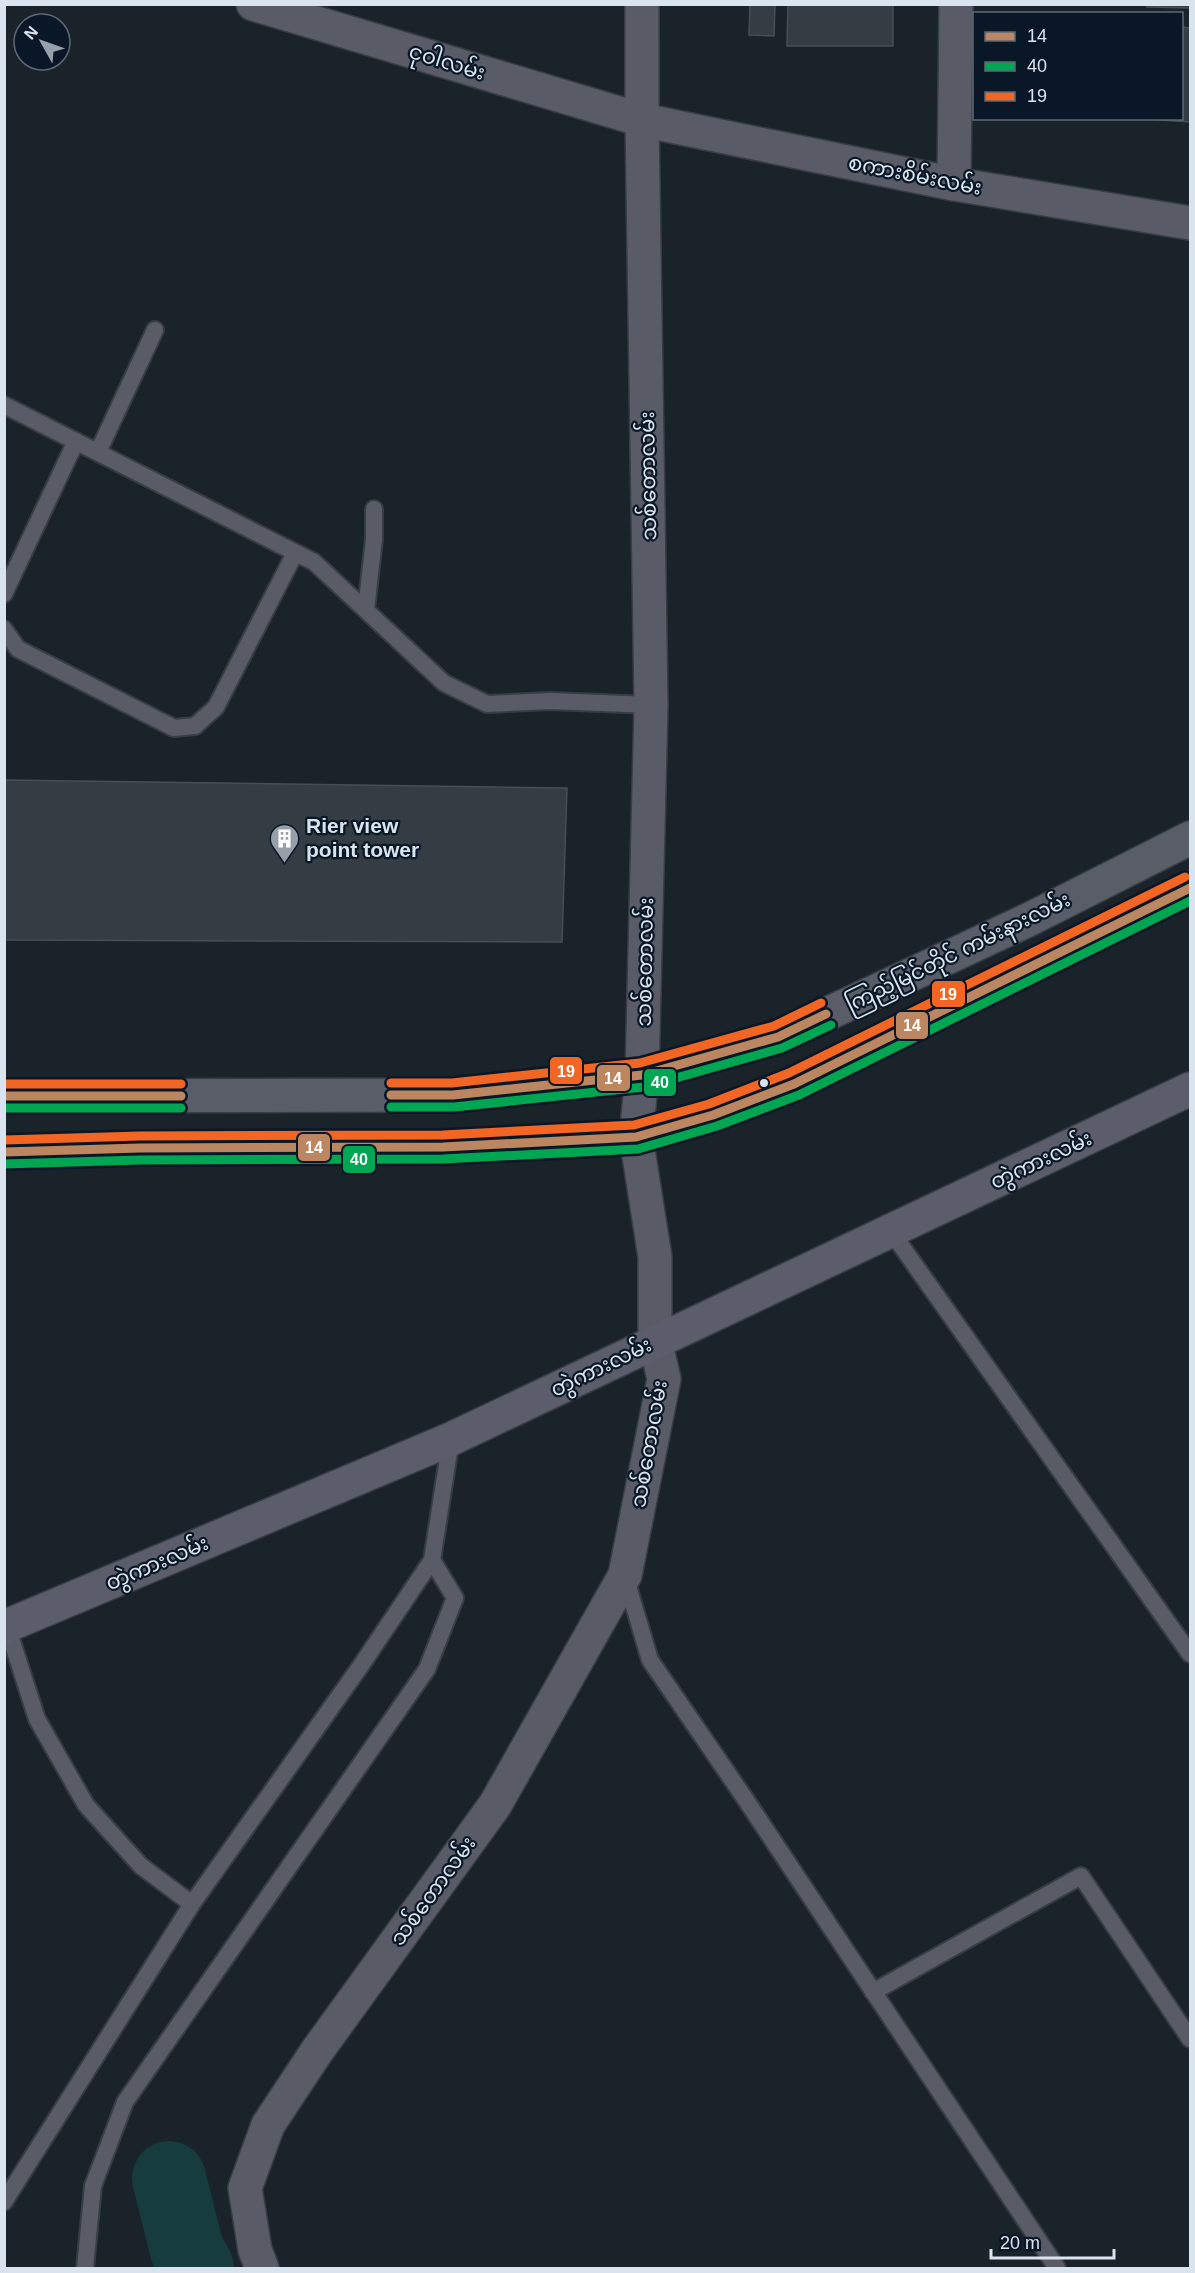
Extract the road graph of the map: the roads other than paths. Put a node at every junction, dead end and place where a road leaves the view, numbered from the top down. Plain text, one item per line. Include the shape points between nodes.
1 (253, 4) edge
2 (642, 4) edge
3 (956, 4) edge
4 (642, 120) junction
5 (954, 184) junction
6 (1191, 223) edge
7 (155, 330) dead end
8 (4, 405) edge
9 (76, 441) junction
10 (98, 452) junction
11 (374, 508) dead end
12 (295, 553) junction
13 (4, 594) edge
14 (366, 610) junction
15 (4, 629) edge
16 (651, 705) junction
17 (1191, 838) edge
18 (1191, 888) edge
19 (1030, 919) junction
20 (1044, 960) junction
21 (642, 1075) junction
22 (1191, 1089) edge
23 (4, 1096) edge
24 (636, 1137) junction
25 (4, 1152) edge
26 (890, 1230) junction
27 (656, 1341) junction
28 (451, 1438) junction
29 (432, 1560) junction
30 (624, 1575) junction
31 (6, 1627) edge
32 (1191, 1654) edge
33 (192, 1904) junction
34 (873, 1992) junction
35 (1191, 2039) edge
36 (4, 2202) edge
37 (85, 2268) edge
38 (262, 2268) edge
39 (1057, 2268) edge

1 - 4 street, ငုဝါလမ်း
2 - 4 street, သစ်တောလမ်း
3 - 5 street
4 - 5 street, စကားစိမ်းလမ်း
4 - 16 street, သစ်တောလမ်း
5 - 6 street, စကားစိမ်းလမ်း
7 - 10 lane
8 - 9 lane
9 - 10 lane
9 - 13 lane
10 - 12 lane
11 - 14 lane
12 - 14 lane via 314,562
12 - 15 lane via 216,707 195,726 174,728 18,649
14 - 16 lane via 444,683 487,704 550,701
16 - 21 street, သစ်တောလမ်း
17 - 19 main road, ကြည့်မြင်တိုင် ကမ်းနားလမ်း
18 - 20 main road
19 - 20 main road
19 - 21 main road, ကြည့်မြင်တိုင် ကမ်းနားလမ်း via 778,1037
20 - 24 main road via 794,1084 713,1115
21 - 23 main road, ကြည့်မြင်တိုင် ကမ်းနားလမ်း via 453,1095
21 - 24 street, သစ်တောလမ်း
22 - 26 main road, တွဲကားလမ်း
24 - 25 main road via 443,1148
24 - 27 street, သစ်တောလမ်း via 655,1257
26 - 27 main road, တွဲကားလမ်း
26 - 32 lane
27 - 28 main road, တွဲကားလမ်း
27 - 30 street, သစ်တောလမ်း via 664,1378
28 - 29 lane
28 - 31 main road, တွဲကားလမ်း
29 - 33 lane
29 - 37 lane via 455,1598 427,1669 125,2102 93,2186
30 - 34 lane via 650,1660
30 - 38 street, သစ်တောလမ်း via 495,1806 268,2124 245,2188 255,2250
31 - 33 lane via 37,1719 86,1805 141,1866
33 - 36 lane
34 - 35 lane via 1081,1876
34 - 39 lane

